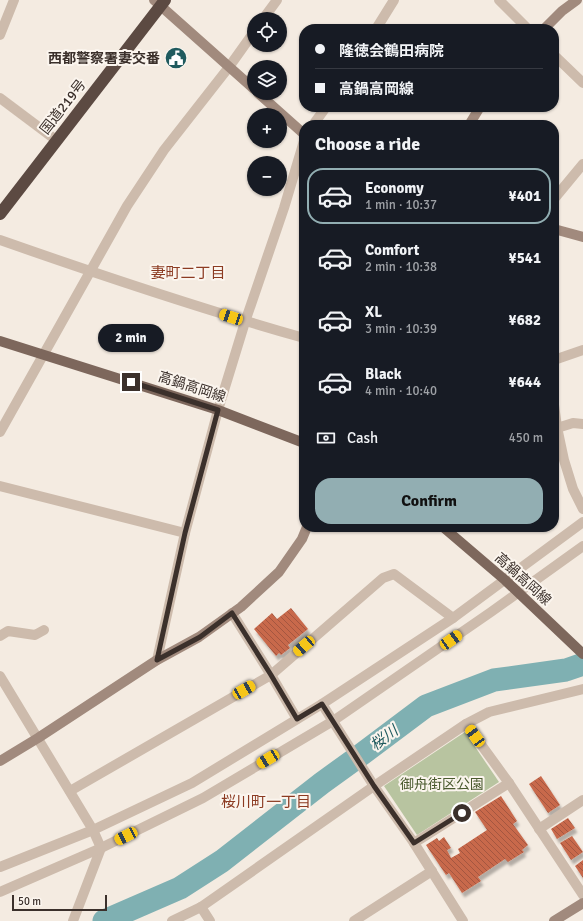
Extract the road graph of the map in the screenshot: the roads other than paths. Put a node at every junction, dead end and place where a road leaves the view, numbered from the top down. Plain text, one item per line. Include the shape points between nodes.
1 (14, 0) edge
2 (277, 0) edge
3 (394, 0) edge
4 (499, 0) edge
5 (577, 0) edge
6 (160, 2) edge
7 (268, 12) edge
8 (379, 24) edge
9 (523, 24) edge
10 (549, 24) edge
11 (0, 36) edge
12 (247, 41) edge
13 (559, 60) edge
14 (228, 67) junction
15 (247, 83) edge
16 (583, 84) edge
17 (0, 98) edge
18 (266, 100) edge
19 (299, 130) edge
20 (56, 140) junction
21 (299, 157) edge
22 (583, 164) edge
23 (559, 193) edge
24 (0, 214) edge
25 (559, 230) edge
26 (583, 237) edge
27 (0, 240) edge
28 (91, 272) junction
29 (245, 322) junction
30 (299, 337) edge
31 (0, 341) edge
32 (583, 350) edge
33 (44, 355) junction
34 (559, 358) edge
35 (218, 410) junction
36 (583, 424) edge
37 (559, 427) edge
38 (0, 432) edge
39 (559, 440) edge
40 (299, 441) edge
41 (0, 486) edge
42 (583, 509) edge
43 (583, 522) edge
44 (305, 532) edge
45 (449, 532) edge
46 (185, 533) junction
47 (583, 546) edge
48 (505, 580) junction
49 (518, 593) junction
50 (232, 613) junction
51 (453, 618) junction
52 (44, 630) dead end
53 (0, 636) edge
54 (582, 653) edge
55 (157, 660) junction
56 (271, 675) junction
57 (0, 676) edge
58 (583, 689) edge
59 (322, 704) junction
60 (297, 719) junction
61 (333, 721) junction
62 (466, 724) junction
63 (38, 738) junction
64 (0, 761) edge
65 (509, 783) junction
66 (374, 786) junction
67 (70, 791) junction
68 (583, 800) edge
69 (539, 829) junction
70 (93, 830) junction
71 (414, 843) junction
72 (101, 848) junction
73 (0, 867) edge
74 (432, 871) junction
75 (0, 892) edge
76 (583, 895) edge
77 (583, 903) edge
78 (201, 907) junction
79 (74, 920) edge
80 (172, 921) edge
81 (210, 921) edge
82 (354, 921) edge
83 (463, 921) edge
84 (554, 921) edge

1 - 11 street
2 - 7 street
3 - 8 street
4 - 9 street
5 - 10 street
6 - 14 street
6 - 20 highway, 国道219号
12 - 14 street
13 - 16 street
14 - 15 street
14 - 28 street via 164,150 127,206
17 - 20 street
18 - 19 street
20 - 24 highway, 国道219号
21 - 29 street
22 - 23 street
25 - 26 street
27 - 28 street
28 - 29 street
28 - 33 street
29 - 30 street
29 - 35 street
31 - 33 main road, 高鍋高岡線
32 - 34 street
33 - 35 main road, 高鍋高岡線
33 - 38 street
35 - 40 main road, 高鍋高岡線
35 - 46 street
36 - 37 street via 573,423
39 - 42 street via 573,489
41 - 46 street
43 - 48 street
44 - 50 street via 279,572
45 - 48 main road, 高鍋高岡線
46 - 55 street
47 - 49 street
48 - 49 main road, 高鍋高岡線
48 - 51 street
49 - 54 main road, 高鍋高岡線
49 - 61 street
50 - 55 street via 200,637
50 - 56 street
51 - 56 street via 394,574 383,578
51 - 59 street
52 - 53 street via 35,635 8,631
55 - 63 street
56 - 60 street
56 - 67 street
57 - 63 street
58 - 62 street via 490,712
59 - 60 street
59 - 61 street
60 - 70 street via 192,783
61 - 66 street
61 - 72 street via 203,798
62 - 65 street
62 - 66 street
63 - 64 street
63 - 67 street
65 - 69 street
65 - 71 street
66 - 71 street
66 - 78 street
67 - 70 street
68 - 69 street
69 - 76 street
70 - 72 street
70 - 73 street
71 - 74 street
72 - 75 street
72 - 79 street
74 - 82 street
74 - 83 street
77 - 84 street
78 - 80 street
78 - 81 street

